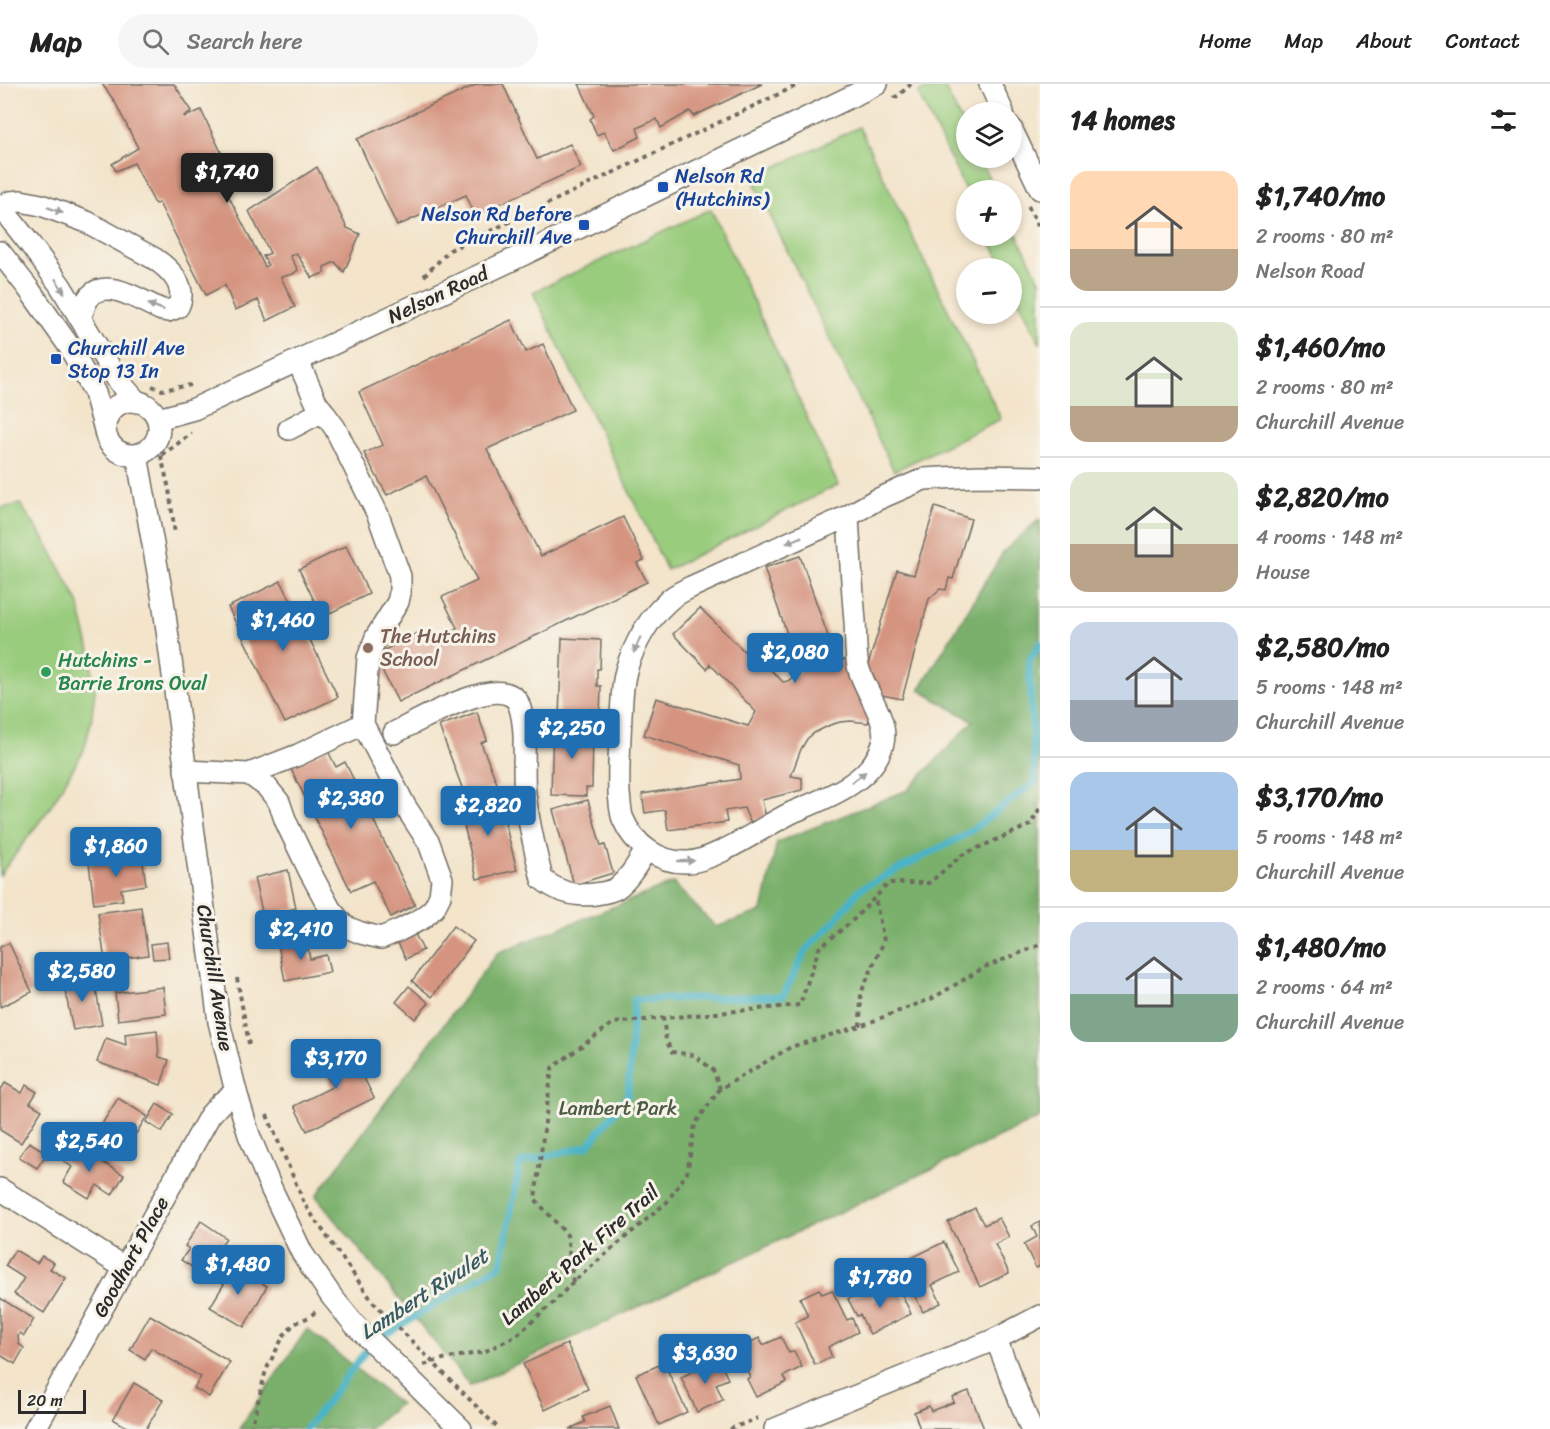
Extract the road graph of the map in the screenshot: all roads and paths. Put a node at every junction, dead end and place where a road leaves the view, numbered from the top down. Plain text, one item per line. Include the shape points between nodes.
1 (800, 84) edge
2 (877, 84) edge
3 (990, 84) edge
4 (998, 102) edge
5 (1022, 151) edge
6 (1040, 189) edge
7 (0, 207) edge
8 (0, 252) edge
9 (421, 279) dead end
10 (80, 318) junction
11 (298, 361) junction
12 (196, 384) dead end
13 (152, 386) dead end
14 (137, 402) junction
15 (322, 411) junction
16 (158, 419) junction
17 (289, 429) dead end
18 (105, 430) junction
19 (137, 455) junction
20 (1040, 477) edge
21 (848, 516) junction
22 (363, 724) junction
23 (394, 733) dead end
24 (186, 771) junction
25 (249, 774) junction
26 (1040, 808) edge
27 (646, 850) junction
28 (875, 897) junction
29 (1040, 945) edge
30 (237, 976) dead end
31 (663, 1017) junction
32 (860, 1026) junction
33 (249, 1044) dead end
34 (720, 1089) junction
35 (236, 1092) junction
36 (266, 1111) dead end
37 (0, 1189) edge
38 (125, 1268) junction
39 (573, 1282) junction
40 (332, 1298) junction
41 (1040, 1316) edge
42 (996, 1339) junction
43 (434, 1362) junction
44 (395, 1364) junction
45 (35, 1429) edge
46 (251, 1429) edge
47 (461, 1429) edge
48 (500, 1429) edge
49 (775, 1429) edge
50 (1031, 1429) edge

1 - 9 path via 450,250
2 - 11 street, Nelson Road
3 - 4 street
5 - 6 street
7 -> 10 street via 60,285
7 -> 10 street via 10,202 31,202 87,222 156,258 175,276 182,295 178,307 168,311 106,288 90,297
8 - 18 street via 69,346 95,393
10 - 14 street via 117,379
11 - 15 street
11 - 16 street, Nelson Road via 194,409
12 - 13 path via 162,390
14 - 16 street via 146,405
14 - 18 street via 114,408
15 - 17 street
15 - 22 street via 335,428 378,515 400,576 398,602 368,658
16 - 19 street via 155,443
18 - 19 street via 111,446 126,455
19 - 24 street, Churchill Avenue via 163,600
20 - 21 street via 924,479
21 -> 27 street via 668,600 637,642 625,674 618,764 622,819
27 -> 21 street via 678,862 705,859 842,789 871,767 884,742 882,726 858,666
22 - 25 street
22 - 25 street via 405,806 429,843 442,879 434,908 400,930 381,938 344,926 309,870 279,802
23 - 27 street via 484,693 510,695 519,702 522,718 525,792 542,879 569,894 605,893 617,888 633,872
24 - 25 street
24 - 35 street, Churchill Avenue via 219,1022
26 - 28 path via 1030,825 962,855 929,883 889,883
28 - 31 path via 819,948 800,1005
28 - 32 path via 884,940 861,993
29 - 32 path, Lambert Park Fire Trail via 985,967 933,998
30 - 33 path
31 - 34 path via 672,1052 694,1055 713,1070
31 - 39 path via 613,1023 552,1068 535,1199 567,1235
32 - 34 path, Lambert Park Fire Trail via 791,1047
34 - 39 path, Lambert Park Fire Trail via 694,1124 687,1173 667,1202
35 - 38 street, Goodhart Place via 210,1115
35 - 40 street, Churchill Avenue via 271,1188 302,1253
36 - 43 path via 305,1205 373,1302
37 - 38 street
38 - 45 street, Goodhart Place
39 - 43 path, Lambert Park Fire Trail via 517,1335 484,1352
40 - 44 street, Churchill Avenue
40 - 46 path via 284,1335 266,1370
41 - 42 street
42 - 49 street
42 - 50 street
43 - 44 path, Lambert Park Fire Trail
43 - 48 path
44 - 47 street, Churchill Avenue

